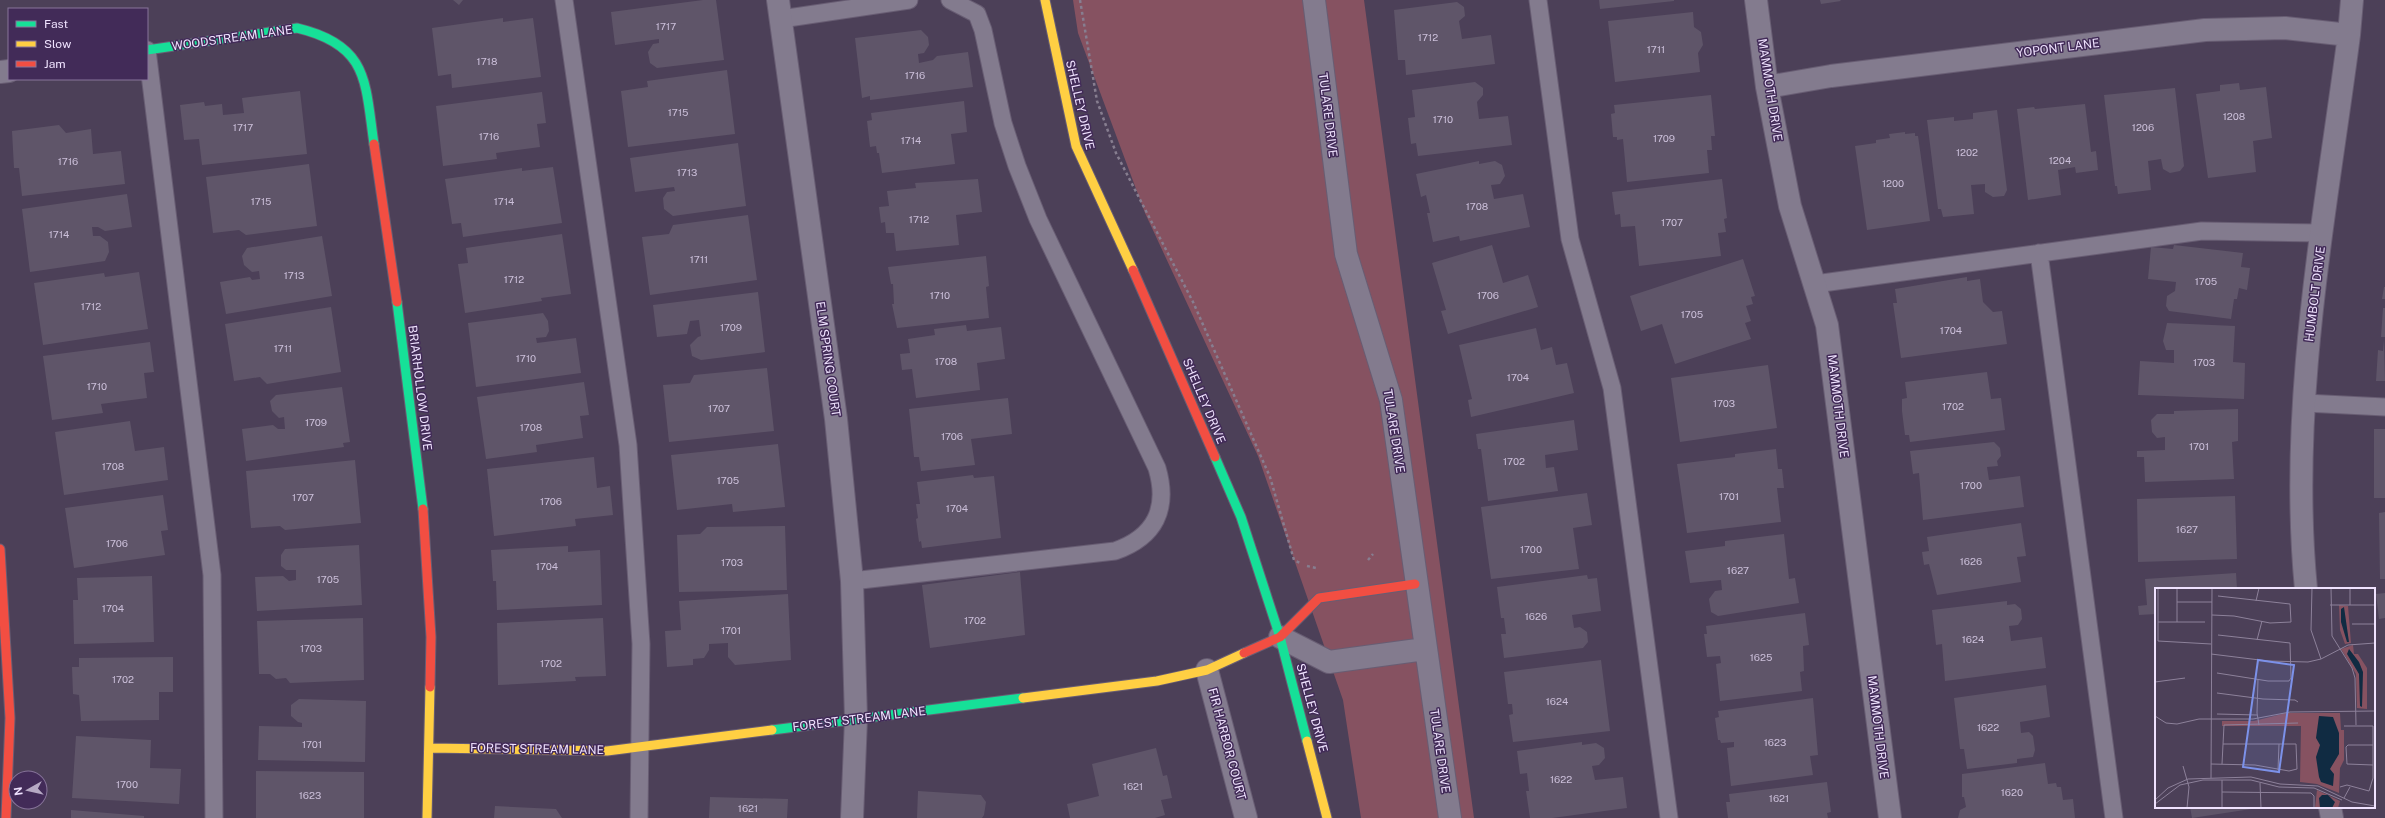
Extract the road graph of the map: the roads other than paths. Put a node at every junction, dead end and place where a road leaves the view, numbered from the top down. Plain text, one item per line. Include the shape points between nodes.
1 (564, 0) edge
2 (908, 0) edge
3 (950, 0) edge
4 (1045, 0) edge
5 (1314, 0) edge
6 (1538, 0) edge
7 (1756, 0) edge
8 (2352, 0) edge
9 (780, 9) edge
10 (2349, 35) junction
11 (338, 42) joint
12 (148, 50) edge
13 (148, 58) edge
14 (1767, 87) junction
15 (2322, 233) junction
16 (2039, 253) junction
17 (1815, 284) junction
18 (2305, 403) junction
19 (2385, 407) edge
20 (0, 549) edge
21 (852, 581) junction
22 (1415, 584) junction
23 (2306, 588) edge
24 (1280, 637) junction
25 (1425, 649) junction
26 (1207, 670) junction
27 (856, 719) junction
28 (640, 747) junction
29 (429, 748) junction
30 (2330, 808) edge
31 (6, 818) edge
32 (214, 818) edge
33 (427, 818) edge
34 (639, 818) edge
35 (852, 818) edge
36 (1246, 818) edge
37 (1327, 818) edge
38 (1450, 818) edge
39 (1669, 818) edge
40 (1890, 818) edge
41 (2114, 818) edge
42 (2332, 818) edge

1 - 28 lane via 628,445 641,644
2 - 9 lane
3 - 21 lane via 977,14 983,30 1003,123 1017,166 1038,219 1157,468 1162,485 1162,503 1156,520 1146,534 1132,545 1115,551
4 - 24 street, SHELLEY DRIVE via 1076,146 1241,517
5 - 22 street, TULARE DRIVE via 1346,254 1391,400
6 - 39 lane via 1570,239 1612,388
7 - 14 street, MAMMOTH DRIVE
8 - 10 street, HUMBOLT DRIVE
9 - 21 street, ELM SPRING COURT via 836,419
10 - 14 street, YOPONT LANE via 2285,28 2205,30 1831,76
10 - 15 street, HUMBOLT DRIVE
11 - 12 street, WOODSTREAM LANE via 319,32 297,28
11 - 29 street, BRIARHOLLOW DRIVE via 354,57 364,76 399,319 425,527 431,637
13 - 32 lane via 212,575
14 - 17 street, MAMMOTH DRIVE via 1790,206
15 - 16 lane via 2202,230
15 - 18 street, HUMBOLT DRIVE via 2311,307
16 - 17 lane
16 - 41 lane
17 - 40 street, MAMMOTH DRIVE via 1827,325
18 - 19 lane
18 - 23 street, HUMBOLT DRIVE via 2302,473
20 - 31 street via 10,718
21 - 27 street, ELM SPRING COURT
22 - 24 street, FOREST STREAM LANE via 1319,598
22 - 25 street, TULARE DRIVE
24 - 25 street via 1329,662
24 - 26 street, FOREST STREAM LANE
24 - 37 street, SHELLEY DRIVE
25 - 38 street, TULARE DRIVE
26 - 27 street, FOREST STREAM LANE via 1157,681
26 - 36 street, FIR HARBOR COURT
27 - 28 street, FOREST STREAM LANE
27 - 35 street, ELM SPRING COURT
28 - 29 street, FOREST STREAM LANE via 607,751
28 - 34 lane
29 - 33 street, BRIARHOLLOW DRIVE
30 - 42 street

